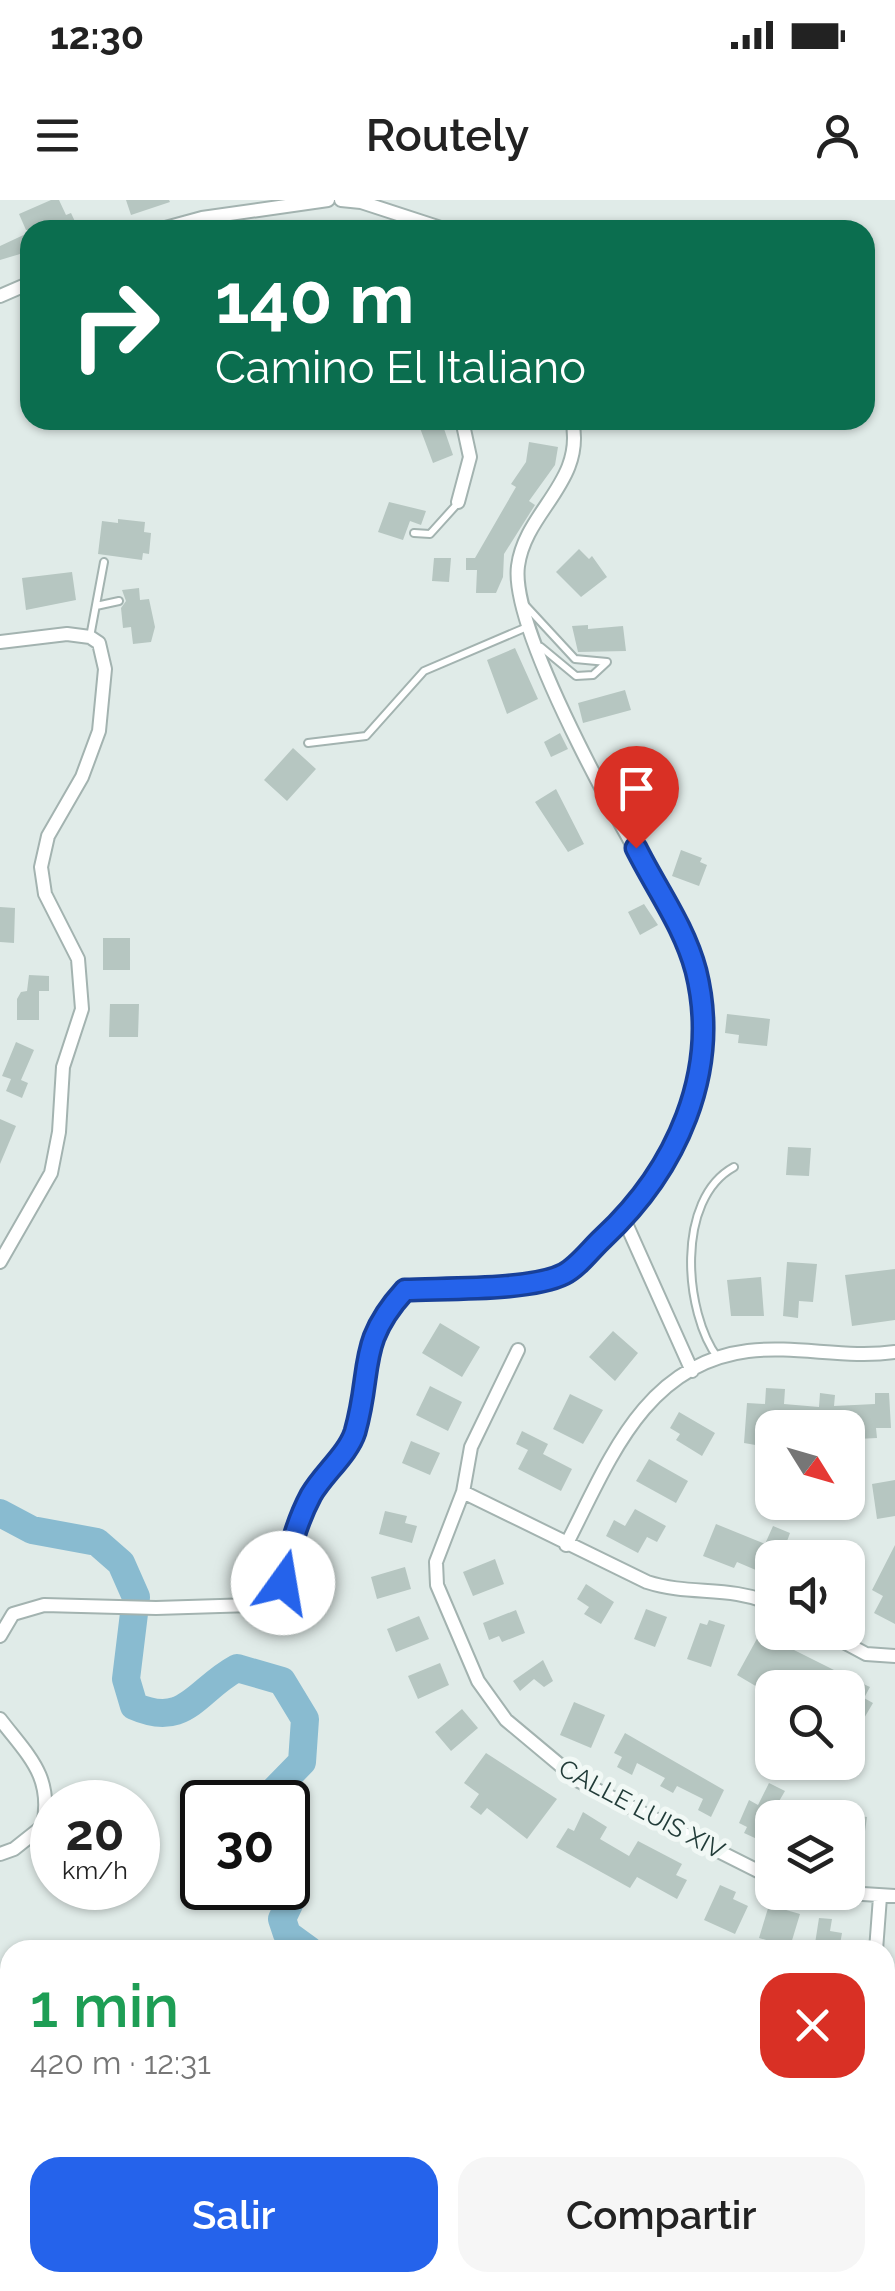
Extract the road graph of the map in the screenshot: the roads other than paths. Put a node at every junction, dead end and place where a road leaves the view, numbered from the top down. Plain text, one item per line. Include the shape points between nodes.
1 (328, 200) edge
2 (341, 200) edge
3 (195, 220) edge
4 (407, 220) edge
5 (464, 430) edge
6 (573, 430) edge
7 (458, 502) joint
8 (414, 534) dead end
9 (104, 562) dead end
10 (119, 601) dead end
11 (522, 601) junction
12 (96, 606) junction
13 (529, 632) junction
14 (90, 637) junction
15 (0, 642) edge
16 (308, 743) dead end
17 (734, 1167) dead end
18 (624, 1218) junction
19 (0, 1262) edge
20 (518, 1350) dead end
21 (895, 1352) edge
22 (719, 1359) junction
23 (692, 1371) junction
24 (462, 1492) junction
25 (566, 1545) junction
26 (755, 1597) edge
27 (0, 1636) edge
28 (859, 1650) edge
29 (895, 1656) edge
30 (0, 1720) edge
31 (0, 1854) edge
32 (755, 1869) edge
33 (865, 1895) edge
34 (895, 1896) edge
35 (880, 1897) junction
36 (877, 1940) edge

1 - 3 street
2 - 4 street
5 - 7 street via 470,456
6 - 11 street via 567,476 520,556
7 - 8 lane via 430,534
9 - 12 lane
10 - 12 lane
11 - 13 street
11 - 13 lane via 575,659 607,662 593,675 576,676
12 - 14 lane
13 - 16 lane via 424,671 366,736
13 - 18 street via 588,760 676,918 700,992 703,1049 689,1109 669,1156
14 - 15 street
14 - 19 street via 99,643 105,670 98,731 82,777 48,836 41,866 45,894 78,959 82,1009 63,1067 50,1173
17 - 22 lane via 701,1198 690,1236 703,1338
18 - 23 street
18 - 27 street via 564,1274 476,1288 405,1290 369,1342 354,1435 312,1493 283,1583 271,1598 156,1608 44,1606 13,1614
20 - 24 street, CALLE LUIS XIV via 471,1447
21 - 22 street via 748,1351
22 - 23 street
23 - 25 street via 666,1384 631,1423
24 - 25 street
24 - 32 street, CALLE LUIS XIV via 436,1562 437,1586 478,1682 506,1720 579,1780
25 - 26 street via 669,1589
28 - 29 street
30 - 31 street via 49,1796 44,1826
33 - 35 street
34 - 35 street
35 - 36 street

